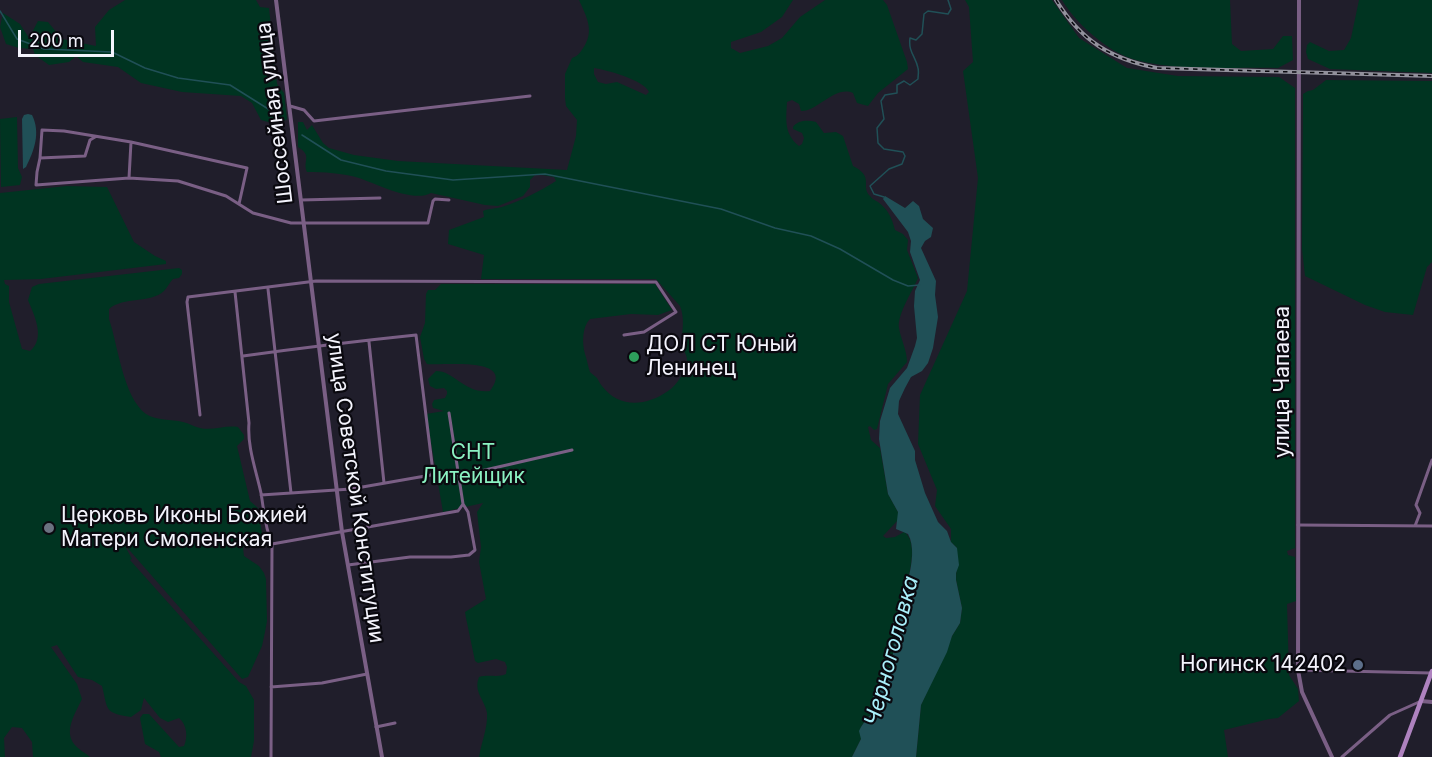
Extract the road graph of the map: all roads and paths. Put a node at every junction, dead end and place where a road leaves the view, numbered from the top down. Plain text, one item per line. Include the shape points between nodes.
1 (276, 0) edge
2 (1299, 0) edge
3 (530, 96) dead end
4 (290, 106) junction
5 (95, 136) junction
6 (132, 142) junction
7 (40, 158) junction
8 (129, 178) junction
9 (381, 198) dead end
10 (301, 200) junction
11 (449, 200) dead end
12 (239, 204) junction
13 (304, 222) junction
14 (310, 282) junction
15 (268, 289) junction
16 (235, 292) junction
17 (624, 335) dead end
18 (369, 342) junction
19 (318, 345) junction
20 (274, 352) junction
21 (243, 356) junction
22 (450, 413) dead end
23 (200, 415) dead end
24 (572, 450) dead end
25 (1432, 460) edge
26 (459, 476) junction
27 (384, 483) junction
28 (336, 489) junction
29 (291, 493) junction
30 (261, 495) junction
31 (463, 504) junction
32 (1298, 525) junction
33 (1415, 526) junction
34 (1432, 526) edge
35 (342, 532) junction
36 (272, 544) junction
37 (348, 564) junction
38 (1298, 670) junction
39 (1432, 672) edge
40 (367, 674) junction
41 (271, 687) junction
42 (1421, 702) junction
43 (1432, 702) edge
44 (395, 723) dead end
45 (376, 727) junction
46 (271, 757) edge
47 (382, 757) edge
48 (1332, 757) edge
49 (1342, 757) edge
50 (1400, 757) edge

1 - 4 street, Шоссейная улица
2 - 32 street, улица Чапаева
3 - 4 street via 314,121 304,110
4 - 10 street, Шоссейная улица
5 - 6 street
5 - 7 street via 85,156
5 - 7 street via 42,130
6 - 8 street
6 - 12 street via 247,168
7 - 8 street via 36,185
8 - 12 street via 178,181
9 - 10 street
10 - 13 street, Шоссейная улица
11 - 13 street via 433,201 428,222
12 - 13 street via 253,213 291,223
13 - 14 street, улица Советской Конституции
14 - 15 street
14 - 17 street via 421,278 656,282 676,312 644,332
14 - 19 street, улица Советской Конституции
15 - 16 street
15 - 20 street
16 - 21 street
16 - 23 street via 188,297
18 - 19 street
18 - 27 street
18 - 27 street via 416,335 433,472
19 - 20 street
19 - 28 street, улица Советской Конституции
20 - 21 street
20 - 29 street
21 - 30 street via 248,435
22 - 26 street
24 - 26 street
25 - 33 street via 1416,505 1420,513
26 - 31 street
27 - 28 street
28 - 29 street
28 - 35 street, улица Советской Конституции
29 - 30 street
30 - 36 street
31 - 35 street via 458,511
31 - 37 street via 475,548 472,554
32 - 33 street
32 - 38 street, улица Чапаева
33 - 34 street
35 - 36 street
35 - 37 street, улица Советской Конституции
36 - 41 street
37 - 40 street, улица Советской Конституции
38 - 39 street
38 - 48 street, улица Чапаева via 1302,692
39 - 42 main road
40 - 41 street
40 - 45 street, улица Советской Конституции
41 - 46 street
42 - 43 street
42 - 49 street via 1390,715
42 - 50 main road
44 - 45 street
45 - 47 street, улица Советской Конституции

